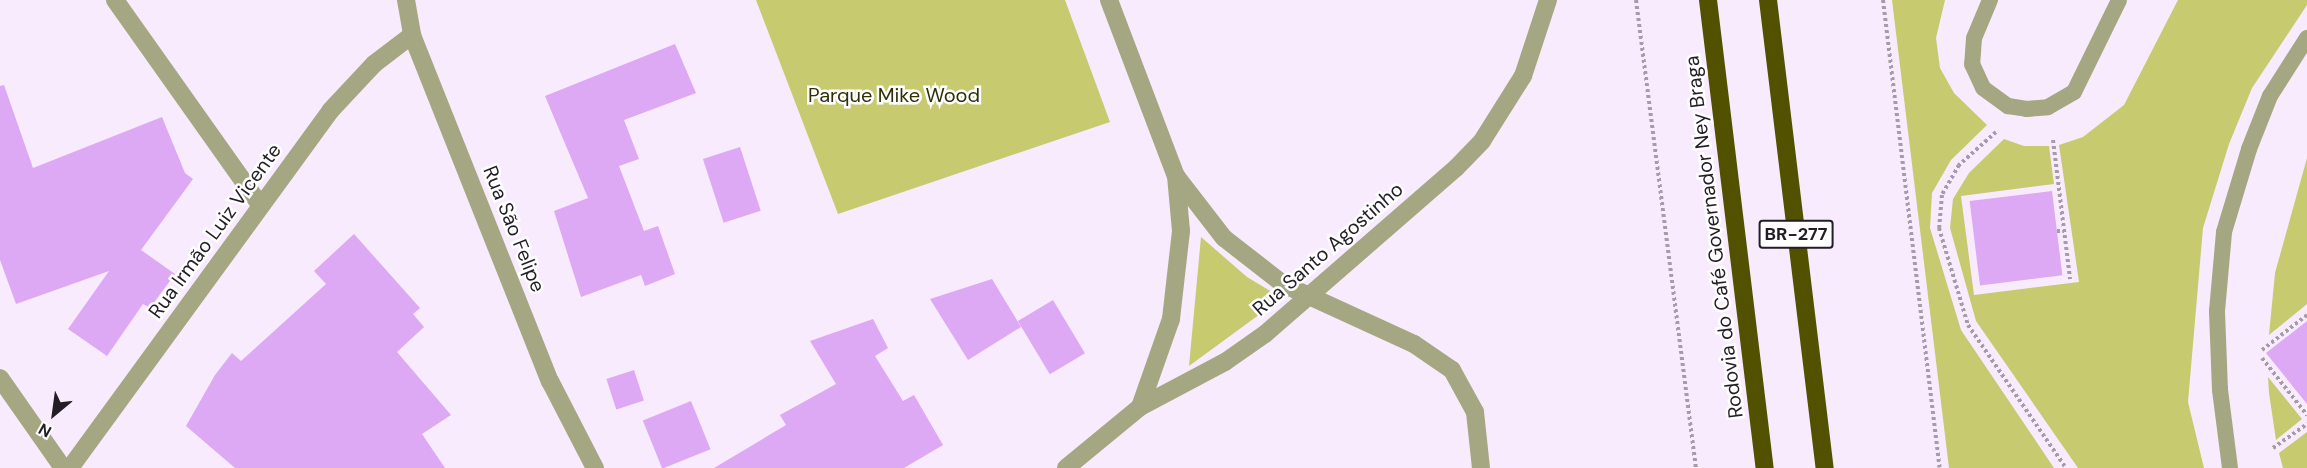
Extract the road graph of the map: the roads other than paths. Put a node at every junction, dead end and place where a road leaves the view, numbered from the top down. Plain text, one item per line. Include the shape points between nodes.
1 (115, 0) edge
2 (406, 0) edge
3 (1109, 0) edge
4 (1548, 0) edge
5 (1708, 0) edge
6 (1768, 0) edge
7 (1990, 0) edge
8 (2119, 0) edge
9 (412, 35) junction
10 (2307, 38) edge
11 (1176, 176) junction
12 (261, 206) junction
13 (1308, 298) junction
14 (1750, 349) junction
15 (0, 378) edge
16 (1140, 407) junction
17 (63, 468) edge
18 (70, 468) edge
19 (595, 468) edge
20 (1066, 468) edge
21 (1481, 468) edge
22 (1754, 468) edge
23 (1765, 468) edge
24 (1826, 468) edge
25 (2230, 468) edge

1 - 12 street
2 - 9 street, Rua São Felipe
3 - 11 street
4 - 13 street, Rua Santo Agostinho via 1523,76 1482,141
5 - 14 highway, Rodovia do Café Governador Ney Braga / BR-277
6 - 24 highway, BR-277
7 - 8 lane via 1974,38 1972,64 1983,88 2008,106 2027,109 2049,107 2074,92
9 - 12 street, Rua Irmão Luiz Vicente via 351,86
9 - 19 street, Rua São Felipe via 550,381
10 - 25 lane via 2270,96 2224,232 2217,311 2220,390
11 - 13 street via 1224,238
11 - 16 street via 1181,231 1179,276 1171,319
12 - 18 street, Rua Irmão Luiz Vicente
13 - 16 street, Rua Santo Agostinho via 1225,362
13 - 21 street via 1414,344 1452,370 1475,412
14 - 22 highway
14 - 23 highway, Rodovia do Café Governador Ney Braga / BR-277
15 - 17 street
16 - 20 street, Rua Santo Agostinho

